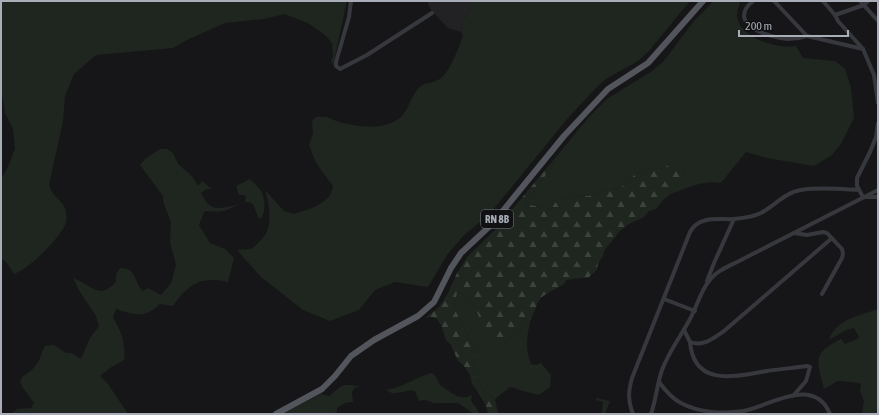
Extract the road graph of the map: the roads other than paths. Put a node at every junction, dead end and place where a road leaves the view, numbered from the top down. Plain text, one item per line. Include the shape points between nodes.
1 (351, 1) edge
2 (703, 1) edge
3 (753, 1) edge
4 (774, 1) edge
5 (823, 1) edge
6 (868, 1) edge
7 (862, 3) edge
8 (432, 13) dead end
9 (835, 14) junction
10 (878, 21) edge
11 (807, 36) junction
12 (863, 49) junction
13 (876, 74) edge
14 (878, 103) edge
15 (878, 123) edge
16 (859, 190) junction
17 (878, 190) edge
18 (863, 197) junction
19 (878, 197) edge
20 (734, 219) junction
21 (794, 233) junction
22 (832, 238) junction
23 (705, 286) junction
24 (822, 294) dead end
25 (664, 299) junction
26 (694, 311) junction
27 (684, 330) junction
28 (690, 342) junction
29 (659, 382) junction
30 (793, 396) junction
31 (276, 414) edge
32 (633, 414) edge
33 (651, 414) edge
34 (830, 414) edge

1 - 8 street via 336,62 340,69 367,55
2 - 31 main road, RN 8B via 648,63 608,89 568,132 493,223 461,253 434,302 418,316 351,356 322,389
3 - 11 street via 746,8 744,17 757,32 774,38
4 - 11 street
5 - 9 street
6 - 7 street
7 - 9 street
7 - 10 street
9 - 12 street via 838,21
11 - 12 street
12 - 13 street
13 - 14 street
15 - 16 street via 876,137 858,176
16 - 18 street
16 - 20 street via 794,191 762,212
17 - 18 street
18 - 19 street
18 - 21 street
20 - 23 street
20 - 25 street via 705,220 692,229
21 - 22 street via 807,235 823,232
21 - 23 street via 717,273
22 - 24 street via 841,247 843,254
22 - 28 street via 715,337 701,344
23 - 26 street
25 - 26 street
25 - 32 street via 632,378 629,403
26 - 27 street
27 - 28 street
27 - 29 street via 667,358
28 - 30 street via 693,359 698,365 711,373 723,376 734,377 783,368 810,367 806,381
29 - 30 street via 680,403 693,408 721,412 745,411
29 - 33 street
30 - 34 street via 817,397

